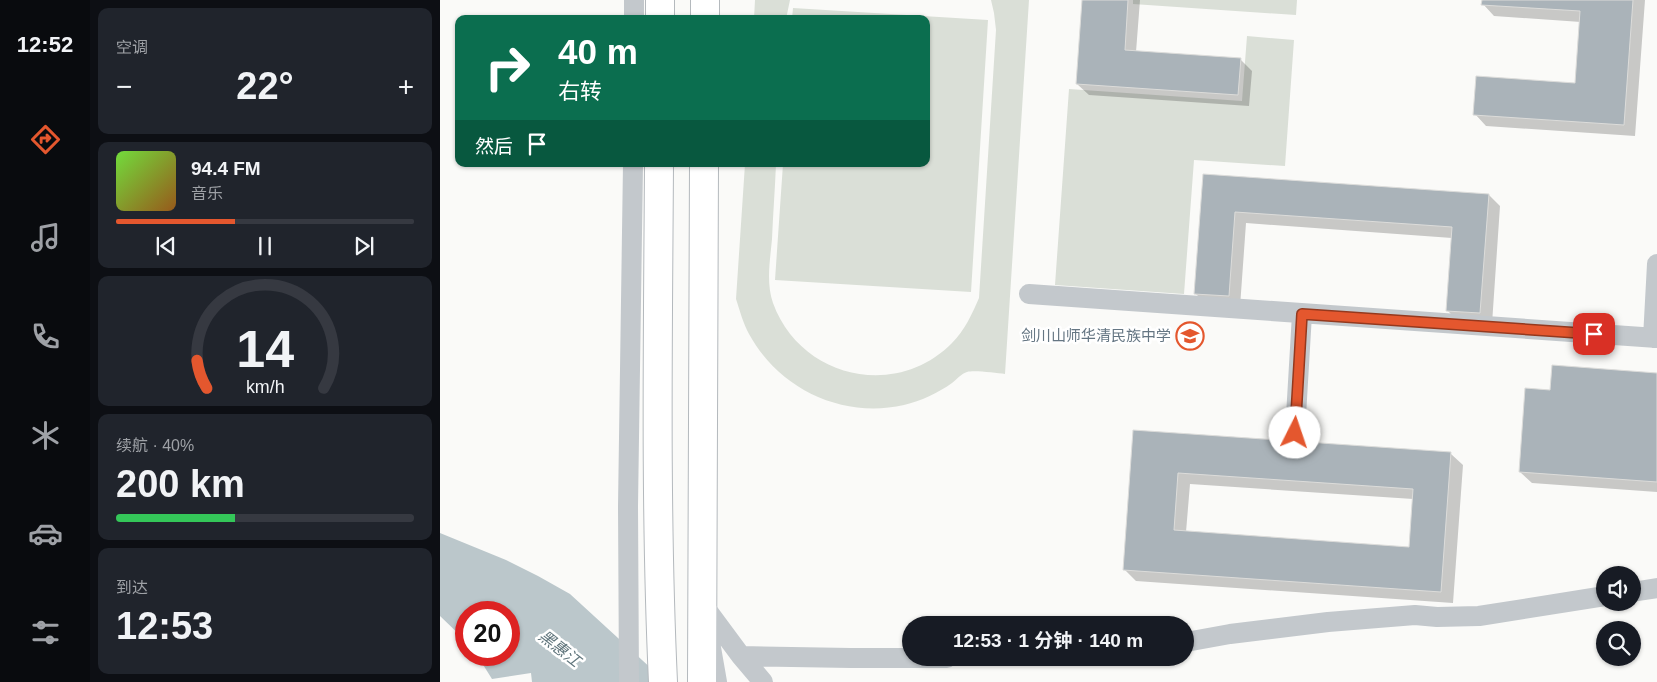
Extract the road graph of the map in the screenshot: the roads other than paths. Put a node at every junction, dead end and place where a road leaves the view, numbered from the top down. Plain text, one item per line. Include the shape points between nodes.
1 (634, 0) edge
2 (660, 0) edge
3 (705, 0) edge
4 (634, 15) edge
5 (660, 15) edge
6 (705, 15) edge
7 (633, 167) edge
8 (659, 167) edge
9 (704, 167) edge
10 (1657, 264) edge
11 (1029, 294) dead end
12 (1302, 314) junction
13 (1655, 338) edge
14 (1295, 433) dead end
15 (1657, 588) edge
16 (1641, 591) edge
17 (1596, 597) edge
18 (701, 602) junction
19 (1194, 641) edge
20 (741, 656) junction
21 (902, 658) edge
22 (663, 675) edge
23 (629, 682) edge
24 (702, 682) edge
25 (718, 682) edge
26 (763, 682) edge

1 - 4 street
2 - 5 highway
3 - 6 highway
7 - 23 street via 628,404
8 - 22 highway via 658,383
9 - 18 highway
10 - 13 street
11 - 12 street
12 - 13 street
12 - 14 street
15 - 16 street
17 - 19 street via 1479,616 1415,615 1328,622
18 - 20 street
18 - 24 highway
18 - 25 street
20 - 21 street
20 - 26 street

